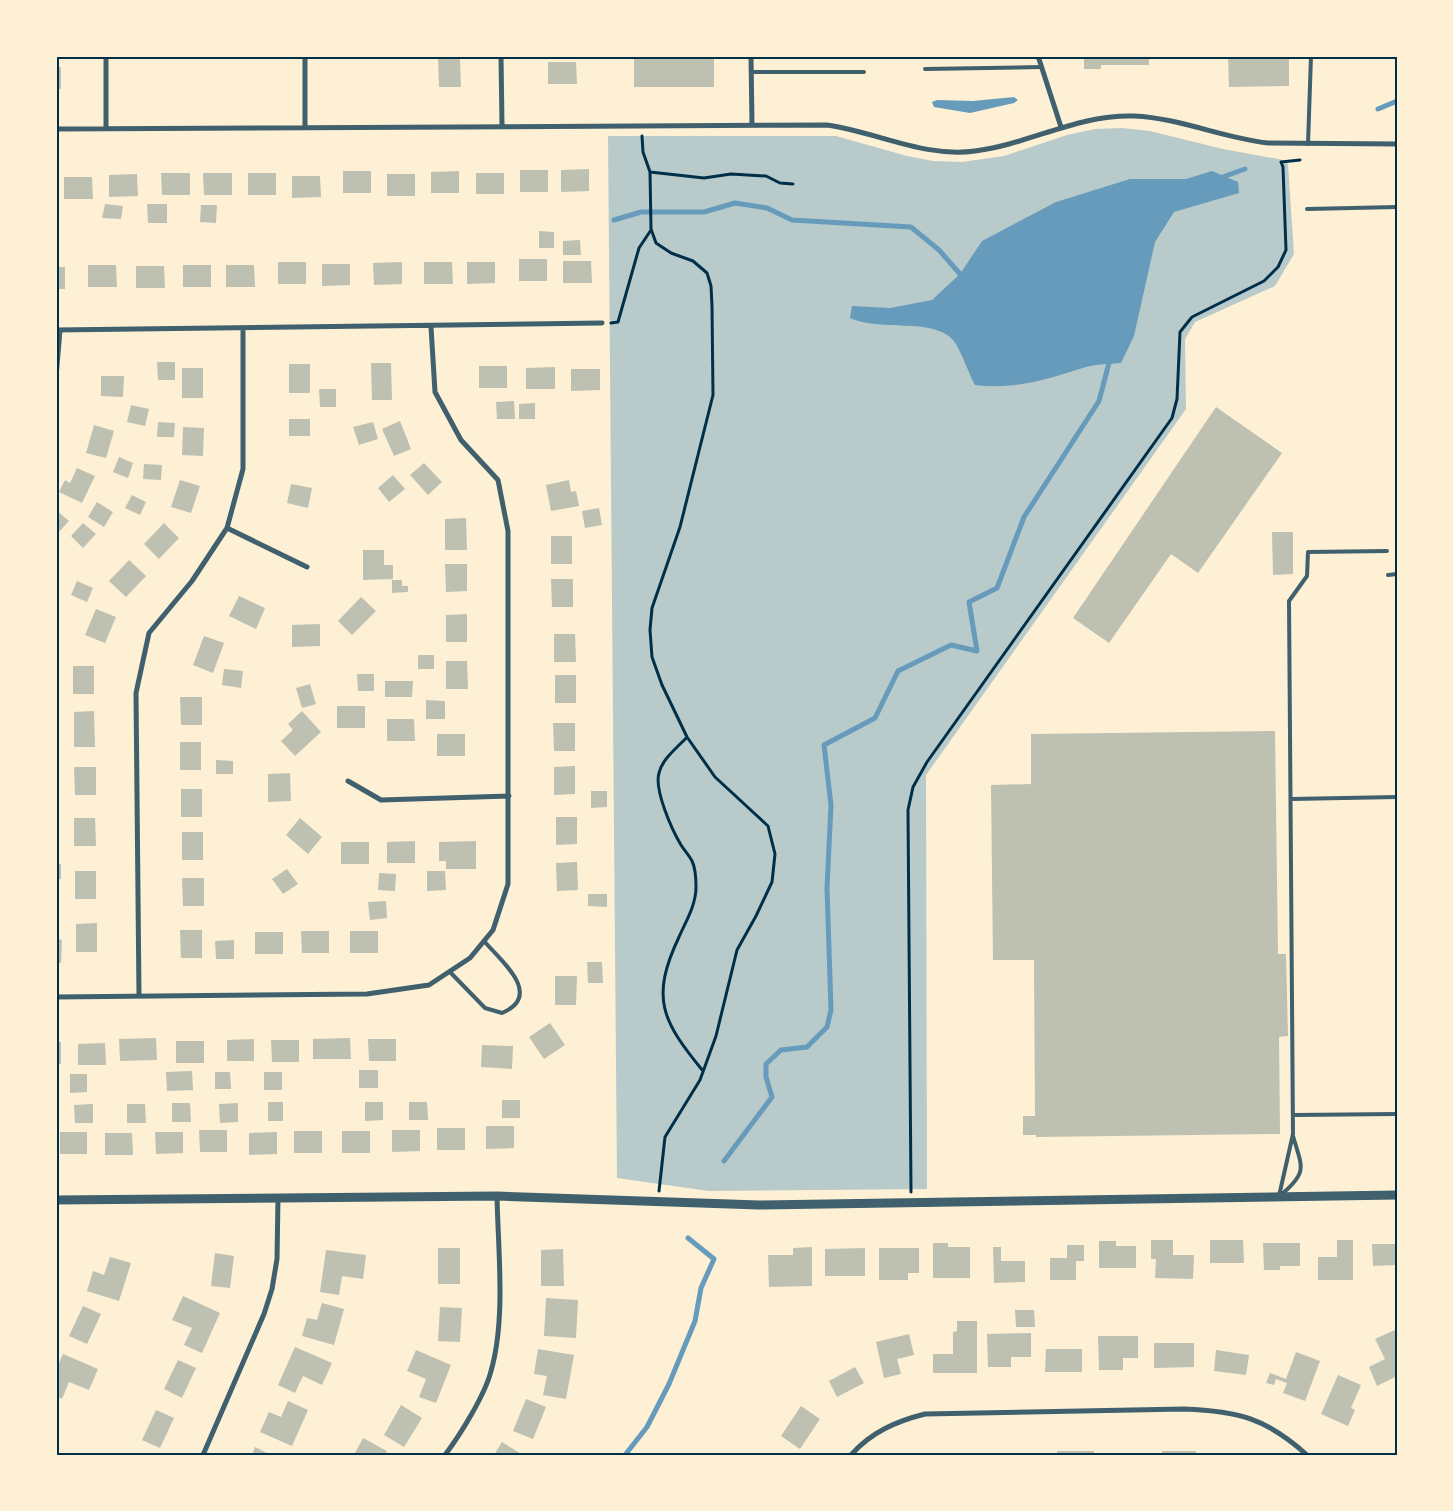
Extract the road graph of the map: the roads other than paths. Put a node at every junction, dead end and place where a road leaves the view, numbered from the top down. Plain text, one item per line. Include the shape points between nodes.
1 (106, 56) edge
2 (304, 56) edge
3 (501, 56) edge
4 (751, 56) edge
5 (1038, 56) edge
6 (1311, 56) edge
7 (1041, 67) junction
8 (925, 69) dead end
9 (751, 72) junction
10 (864, 72) dead end
11 (752, 124) junction
12 (502, 125) junction
13 (305, 127) junction
14 (1061, 127) junction
15 (106, 128) junction
16 (56, 129) edge
17 (1308, 144) junction
18 (1397, 144) edge
19 (1397, 207) edge
20 (1307, 209) dead end
21 (602, 324) road end
22 (431, 327) junction
23 (243, 328) junction
24 (58, 330) edge
25 (56, 378) edge
26 (228, 528) junction
27 (1387, 551) dead end
28 (307, 567) dead end
29 (1388, 574) dead end
30 (1397, 574) edge
31 (348, 781) dead end
32 (509, 796) junction
33 (1397, 797) edge
34 (1291, 799) junction
35 (484, 942) junction
36 (450, 972) junction
37 (139, 996) junction
38 (56, 997) edge
39 (1397, 1114) edge
40 (1293, 1115) junction
41 (1293, 1134) junction
42 (497, 1196) junction
43 (1279, 1196) junction
44 (1397, 1196) edge
45 (278, 1198) junction
46 (56, 1200) edge
47 (56, 1204) edge
48 (203, 1455) edge
49 (445, 1455) edge
50 (851, 1455) edge
51 (1308, 1455) edge

1 - 15 street
2 - 13 street
3 - 12 street
4 - 9 street
5 - 7 street
6 - 17 lane
7 - 8 lane
7 - 14 street
9 - 10 lane
9 - 11 street
11 - 12 street
11 - 14 street via 827,125 921,149 955,152 993,148
12 - 13 street
13 - 15 street
14 - 17 street via 1088,120 1133,116 1176,122 1248,141
15 - 16 street
17 - 18 street
19 - 20 lane
21 - 22 street
22 - 23 street
22 - 32 street via 436,392 461,440 498,480 508,531
23 - 24 street
23 - 26 street via 243,469
24 - 25 street
26 - 28 street
26 - 37 street via 192,581 150,633 136,693
27 - 34 lane via 1308,552 1307,576 1289,601
29 - 30 lane
31 - 32 street via 381,800
32 - 35 street via 508,884 493,930
33 - 34 lane
34 - 40 lane
35 - 36 street via 470,958
35 - 36 lane via 517,980 521,989 516,1005 502,1012 485,1008
36 - 37 street via 429,985 367,994
37 - 38 street
39 - 40 lane
40 - 41 lane
41 - 43 lane
41 - 43 lane via 1302,1165 1299,1180
42 - 43 street via 758,1205
42 - 45 street
42 - 49 street via 499,1330 491,1372
43 - 44 street
45 - 46 street
45 - 48 street via 277,1259 272,1289
46 - 47 street
50 - 51 street via 860,1445 897,1421 925,1414 1184,1408 1223,1410 1257,1421 1285,1435

